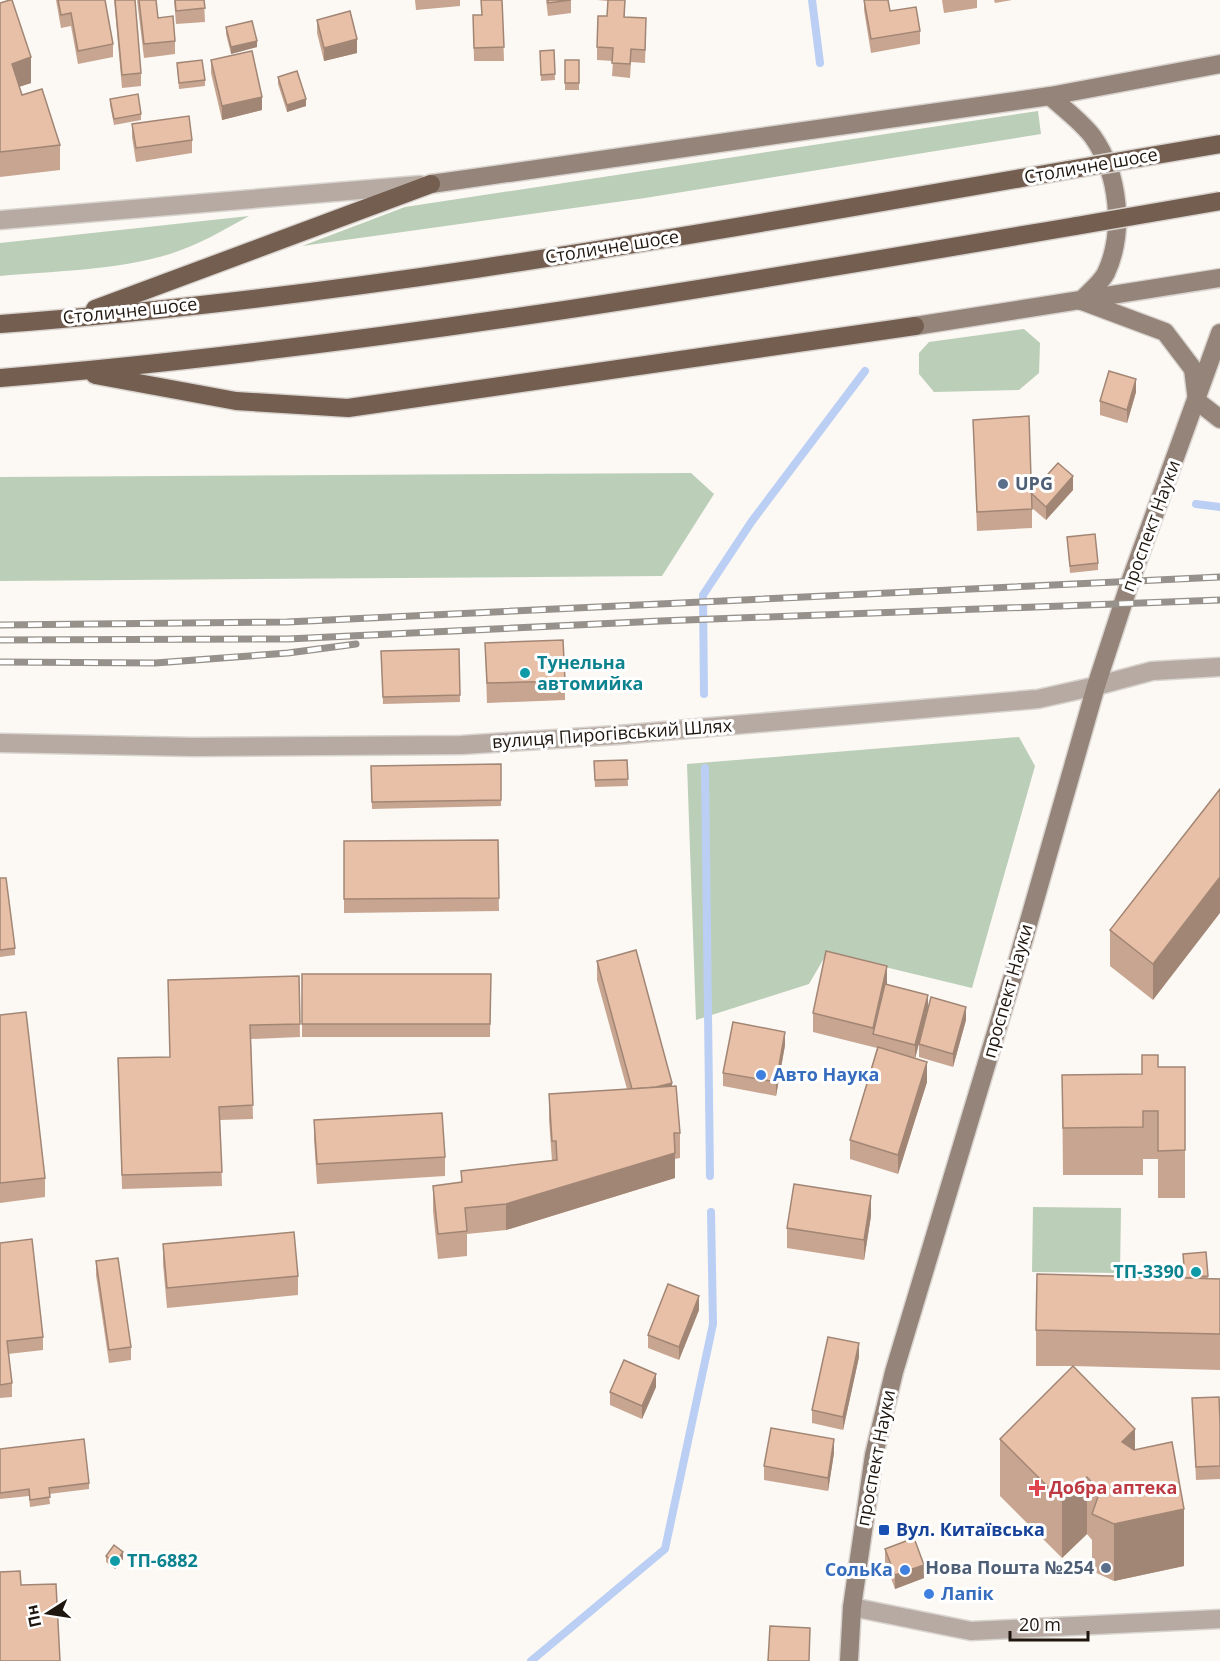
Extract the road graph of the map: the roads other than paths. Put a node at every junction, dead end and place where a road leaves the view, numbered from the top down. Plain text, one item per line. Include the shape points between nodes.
1 (1220, 64) edge
2 (1050, 96) junction
3 (1220, 144) edge
4 (430, 184) junction
5 (1220, 201) edge
6 (0, 220) edge
7 (1220, 278) edge
8 (1081, 301) junction
9 (68, 319) junction
10 (0, 324) edge
11 (915, 326) joint
12 (1220, 333) edge
13 (76, 372) junction
14 (0, 378) edge
15 (1197, 401) junction
16 (1220, 419) edge
17 (1220, 667) edge
18 (1096, 686) junction
19 (0, 742) edge
20 (852, 1607) junction
21 (1220, 1619) edge
22 (849, 1661) edge

1 - 2 main road
2 - 4 main road
2 - 8 main road via 1093,137 1113,179 1117,205 1113,252 1105,275
3 - 9 highway, Столичне шосе, bridge via 670,239 357,286
4 - 6 street
4 - 9 highway
5 - 13 highway, bridge via 678,294
7 - 8 main road
8 - 11 main road
8 - 15 main road via 1165,332 1193,369
9 - 10 highway, Столичне шосе
11 - 13 highway via 348,408 236,401
12 - 15 main road, проспект Науки
13 - 14 highway
15 - 16 main road
15 - 18 main road, проспект Науки
17 - 18 street, вулиця Пирогівський Шлях via 1152,671
18 - 19 street, вулиця Пирогівський Шлях via 1038,699 461,745 194,747
18 - 20 main road, проспект Науки via 894,1372 873,1455
20 - 21 street via 971,1631
20 - 22 main road, проспект Науки

